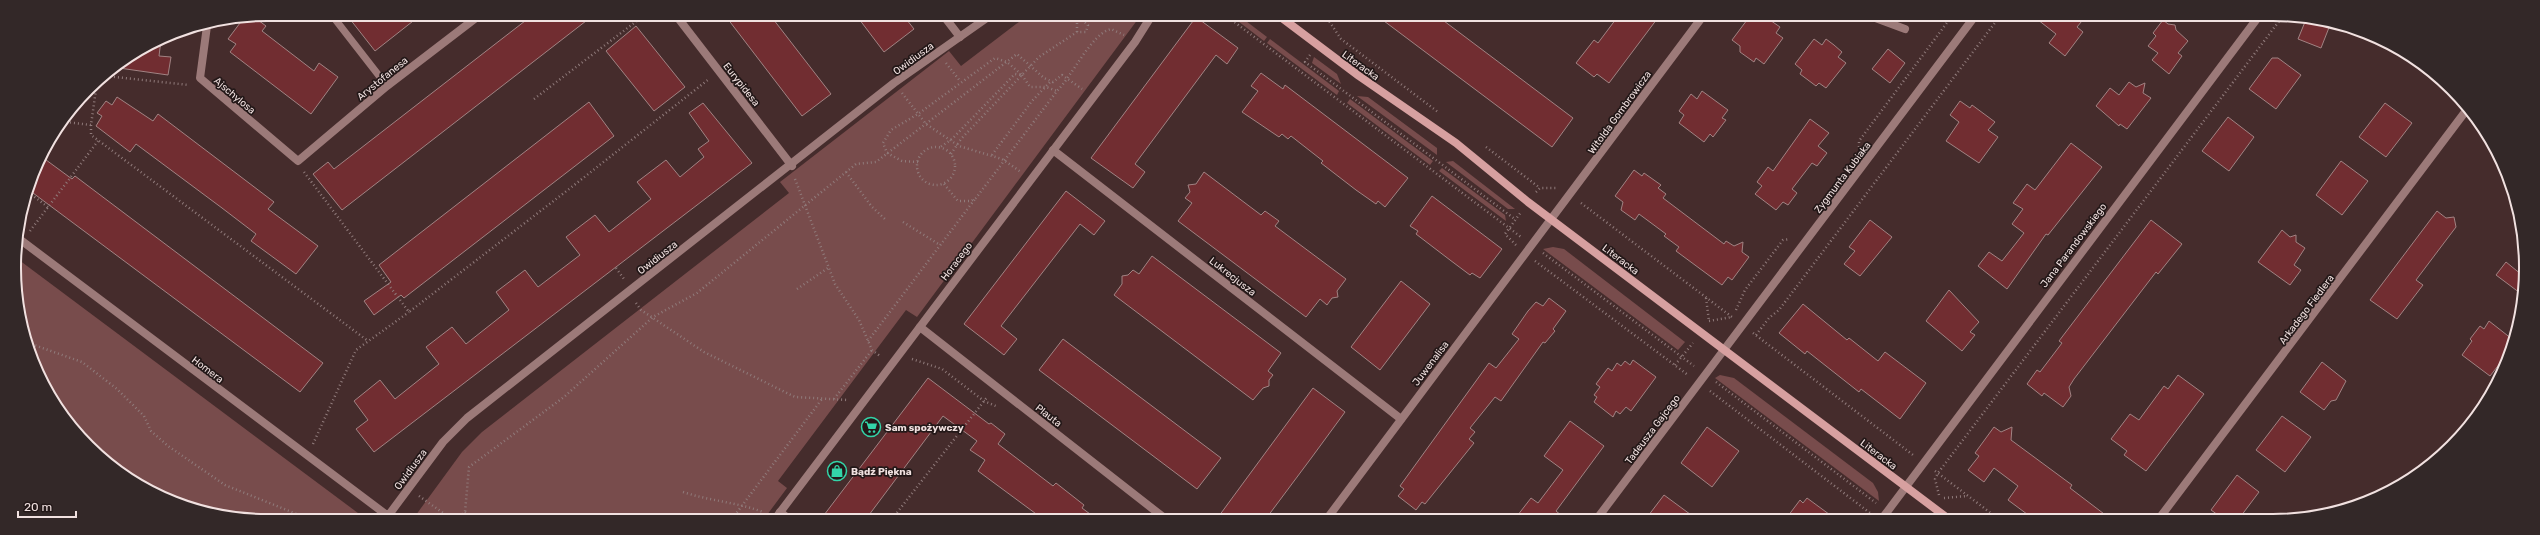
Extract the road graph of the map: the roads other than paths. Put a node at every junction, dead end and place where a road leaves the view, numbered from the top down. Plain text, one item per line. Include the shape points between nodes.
1 (336, 21) edge
2 (472, 21) edge
3 (681, 21) edge
4 (948, 21) edge
5 (983, 21) edge
6 (1148, 21) edge
7 (1286, 21) edge
8 (1699, 21) edge
9 (1883, 21) edge
10 (1971, 21) edge
11 (2255, 21) edge
12 (207, 28) edge
13 (1905, 29) dead end
14 (960, 37) junction
15 (386, 86) junction
16 (2464, 113) edge
17 (1053, 150) junction
18 (298, 161) joint
19 (791, 166) junction
20 (1552, 220) junction
21 (23, 242) edge
22 (920, 327) junction
23 (1724, 349) junction
24 (1400, 419) junction
25 (1906, 487) junction
26 (385, 514) edge
27 (389, 514) edge
28 (778, 514) edge
29 (1159, 514) edge
30 (1330, 514) edge
31 (1600, 514) edge
32 (1883, 514) edge
33 (1942, 514) edge
34 (2163, 514) edge

1 - 15 lane
2 - 15 street, Arystofanesa
3 - 19 street, Eurypidesa
4 - 14 street
5 - 14 street, Owidiusza
6 - 17 street, Horacego
7 - 20 street, Literacka via 1359,76 1456,143
8 - 20 street, Witolda Gombrowicza
9 - 13 street
10 - 23 street, Zygmunta Kubiaka
11 - 25 street, Jana Parandowskiego
12 - 18 street, Ajschylosa via 200,78
14 - 19 street, Owidiusza via 894,83
15 - 18 street, Arystofanesa
16 - 34 street, Arkadego Fiedlera
17 - 22 street, Horacego
17 - 24 street, Lukrecjusza
19 - 27 street, Owidiusza via 467,418 443,442
20 - 23 street, Literacka
20 - 24 street, Juwenalisa
21 - 26 street, Homera
22 - 28 street, Horacego
22 - 29 street, Plauta
23 - 25 street, Literacka
23 - 31 street, Tadeusza Gajcego
24 - 30 street, Juwenalisa
25 - 32 street, Jana Parandowskiego
25 - 33 street, Literacka

